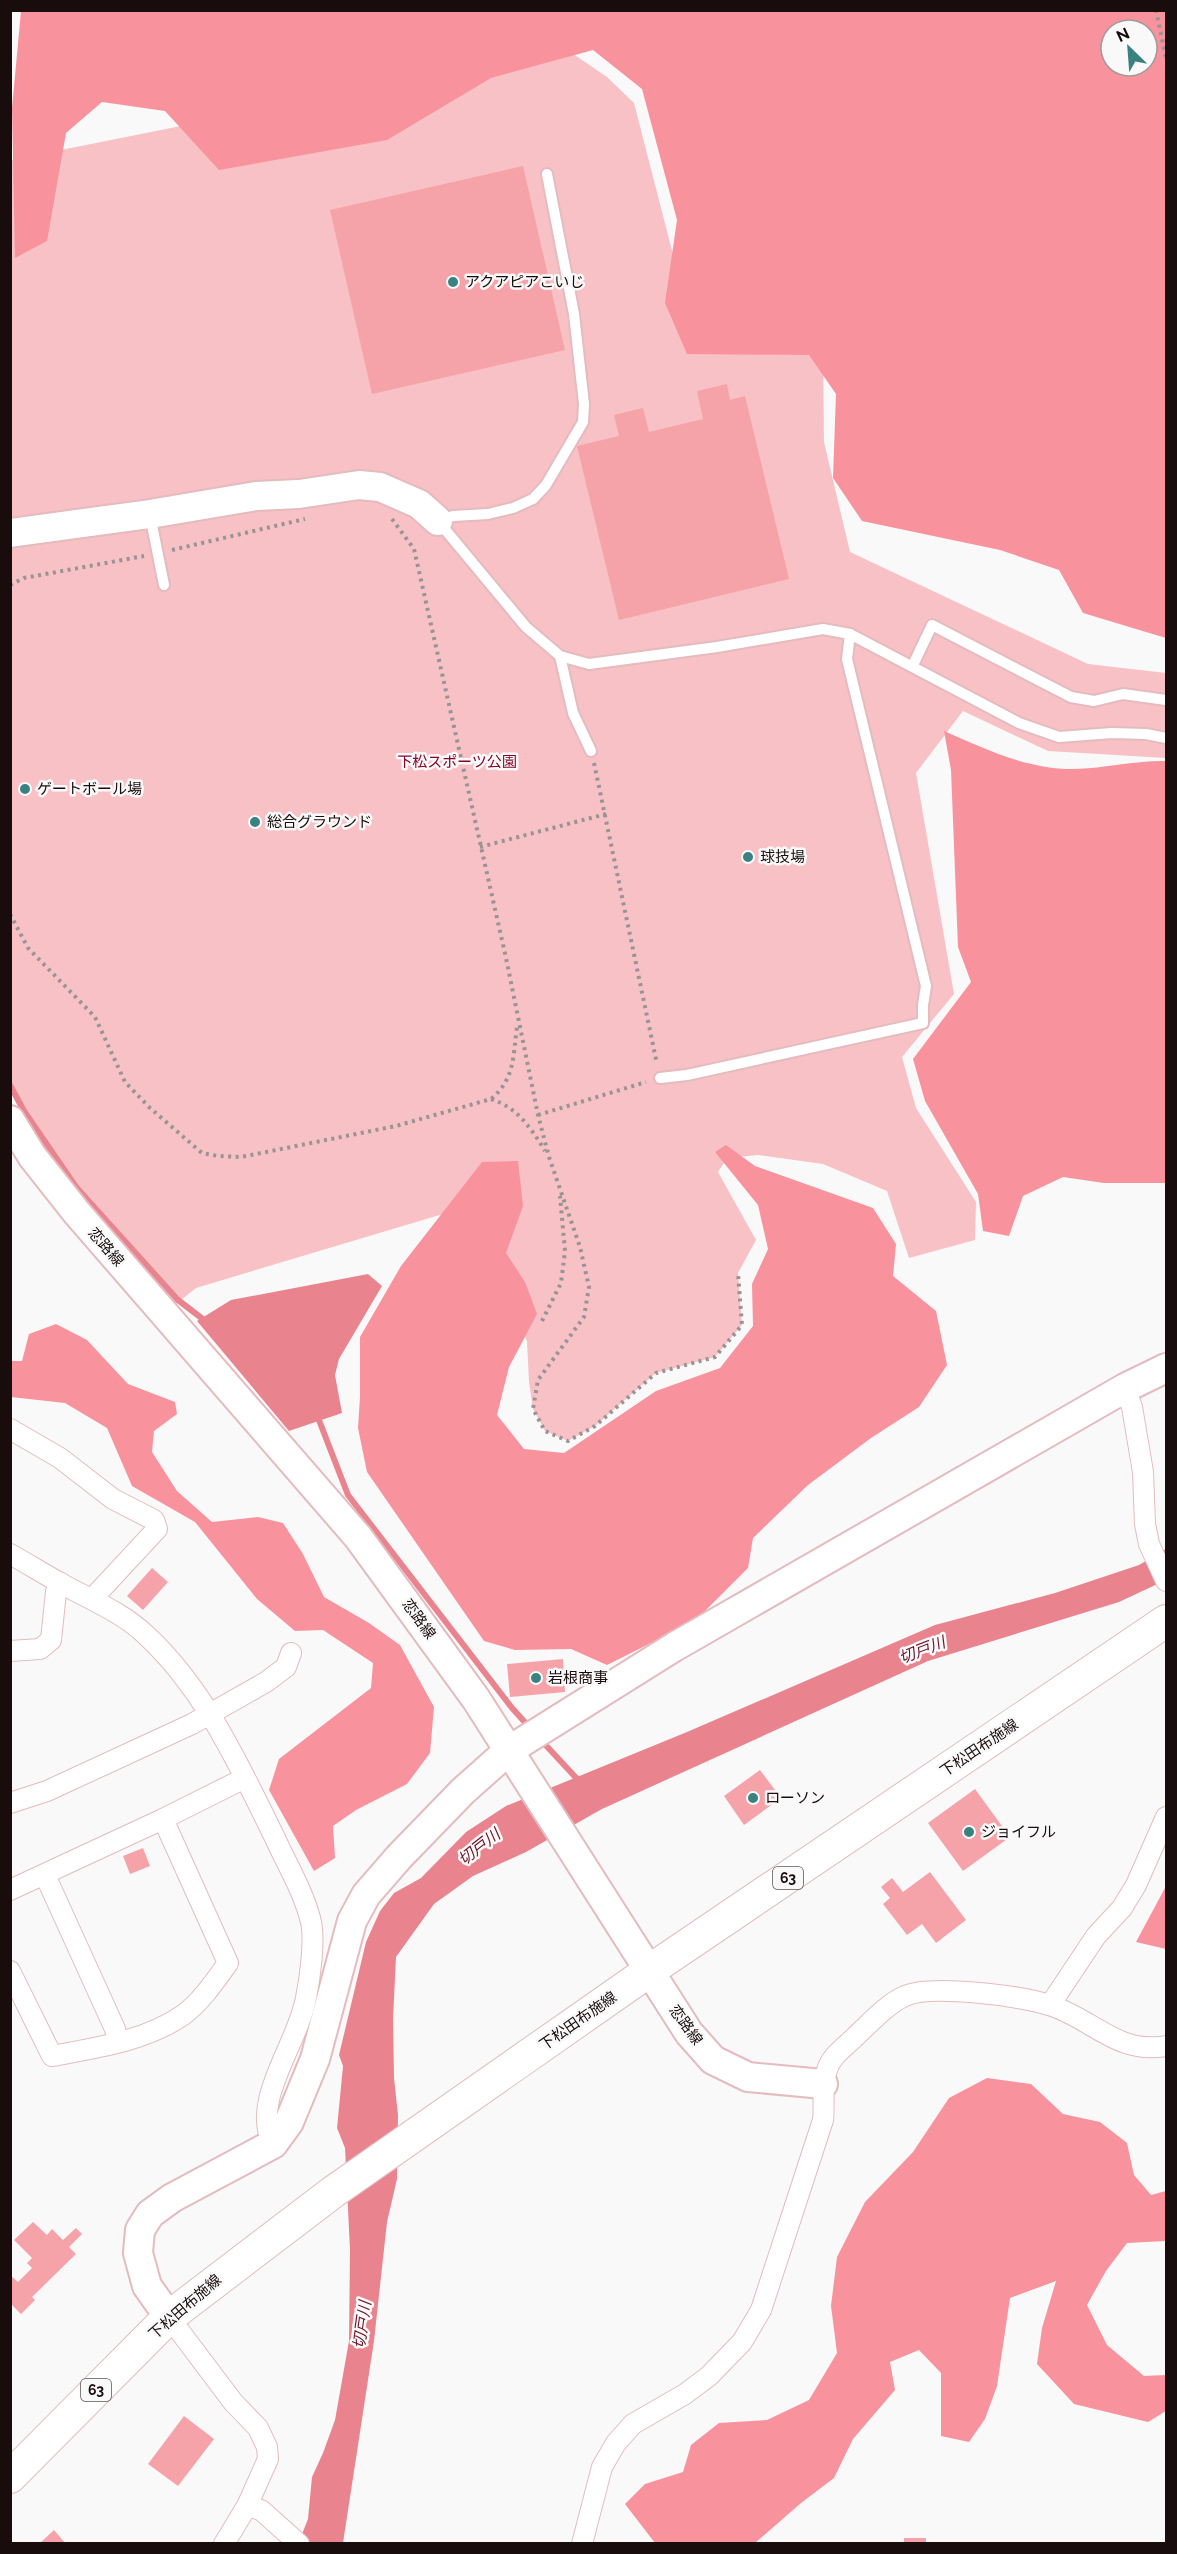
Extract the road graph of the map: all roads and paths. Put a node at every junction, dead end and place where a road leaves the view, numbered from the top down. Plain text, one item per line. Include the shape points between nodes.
1 (1156, 10) edge
2 (1167, 58) edge
3 (547, 174) dead end
4 (150, 514) junction
5 (383, 514) dead end
6 (313, 517) dead end
7 (438, 521) junction
8 (10, 533) edge
9 (158, 553) junction
10 (10, 585) edge
11 (164, 585) dead end
12 (850, 634) junction
13 (560, 656) junction
14 (913, 665) junction
15 (1167, 700) edge
16 (1167, 738) edge
17 (591, 751) joint
18 (606, 814) junction
19 (480, 847) junction
20 (10, 914) edge
21 (518, 1025) junction
22 (660, 1078) junction
23 (491, 1099) junction
24 (538, 1115) junction
25 (10, 1120) edge
26 (549, 1157) junction
27 (559, 1189) junction
28 (738, 1273) dead end
29 (542, 1320) dead end
30 (1167, 1368) edge
31 (1125, 1388) junction
32 (10, 1430) edge
33 (10, 1554) edge
34 (1167, 1581) edge
35 (61, 1583) junction
36 (92, 1599) junction
37 (1167, 1621) edge
38 (10, 1651) edge
39 (291, 1653) dead end
40 (207, 1713) junction
41 (508, 1751) junction
42 (245, 1778) junction
43 (10, 1803) edge
44 (1167, 1817) edge
45 (164, 1819) junction
46 (45, 1875) junction
47 (10, 1890) edge
48 (10, 1971) edge
49 (649, 1971) junction
50 (1050, 2005) junction
51 (118, 2042) junction
52 (1167, 2046) edge
53 (824, 2084) junction
54 (273, 2144) junction
55 (169, 2317) junction
56 (15, 2476) edge
57 (247, 2506) junction
58 (292, 2537) edge
59 (224, 2544) edge
60 (582, 2544) edge

1 - 2 path
3 - 7 lane via 574,315 583,422 546,485 533,499 488,514
4 - 7 street via 256,496 359,485 380,487 419,504
4 - 8 street
4 - 9 lane
5 - 19 path via 391,517 414,549
6 - 9 path
7 - 13 lane via 526,627
9 - 10 path via 24,578
9 - 11 lane
12 - 13 lane via 824,629 589,664
12 - 14 lane
12 - 22 lane via 847,659 926,986 923,1023
13 - 17 lane via 573,713
14 - 15 lane via 932,625 1071,697 1094,701 1123,694
14 - 16 lane via 1019,723 1059,737 1112,733
17 - 18 path
18 - 19 path
18 - 22 path
19 - 21 path
20 - 23 path via 28,948 95,1017 125,1082 202,1153 241,1157 396,1126
21 - 23 path via 510,1074 503,1089
21 - 24 path
22 - 24 path
23 - 26 path via 506,1104 528,1123
24 - 26 path
25 - 41 street, 恋路線 via 77,1213 358,1537 476,1699
26 - 27 path
27 - 28 path via 580,1247 589,1287 584,1317 538,1380 533,1410 545,1431 568,1441 595,1426 656,1373 715,1357 742,1325
27 - 29 path via 565,1251 561,1283
30 - 31 street
31 - 34 street via 1143,1472 1149,1544
31 - 41 street via 674,1647
32 - 36 street via 60,1458 113,1499 154,1520 157,1529
33 - 35 street
35 - 36 street
35 - 38 street via 56,1592 51,1640 40,1649
36 - 40 street via 123,1616 147,1636 181,1674
37 - 49 main road, 下松田布施線 / 63
39 - 40 street via 286,1667 272,1677
40 - 42 street
40 - 43 street via 192,1724 47,1791
41 - 49 street, 恋路線
41 - 54 street via 463,1791 366,1895 345,1942 315,2059 289,2122
42 - 45 street
42 - 54 street via 302,1895 311,1923 306,1999 298,2031 278,2070 265,2115 266,2131
44 - 50 street via 1122,1908 1096,1936
45 - 46 street
45 - 51 street via 228,1963 184,2014
46 - 47 street
46 - 51 street
48 - 51 street via 52,2056
49 - 53 street, 恋路線 via 688,2033 713,2060 748,2077
49 - 55 main road, 下松田布施線 / 63 via 333,2192
50 - 52 street via 1135,2047
50 - 53 street via 945,1991 904,1996 836,2055 827,2068
53 - 60 street via 823,2120 761,2310 742,2342 709,2376 633,2424 616,2443 602,2467
54 - 55 street via 172,2198 150,2214 140,2230 138,2253 147,2286
55 - 56 main road, 下松田布施線 / 63
55 - 57 street via 233,2402 258,2428 267,2447 267,2459
57 - 58 street via 261,2510
57 - 59 street

